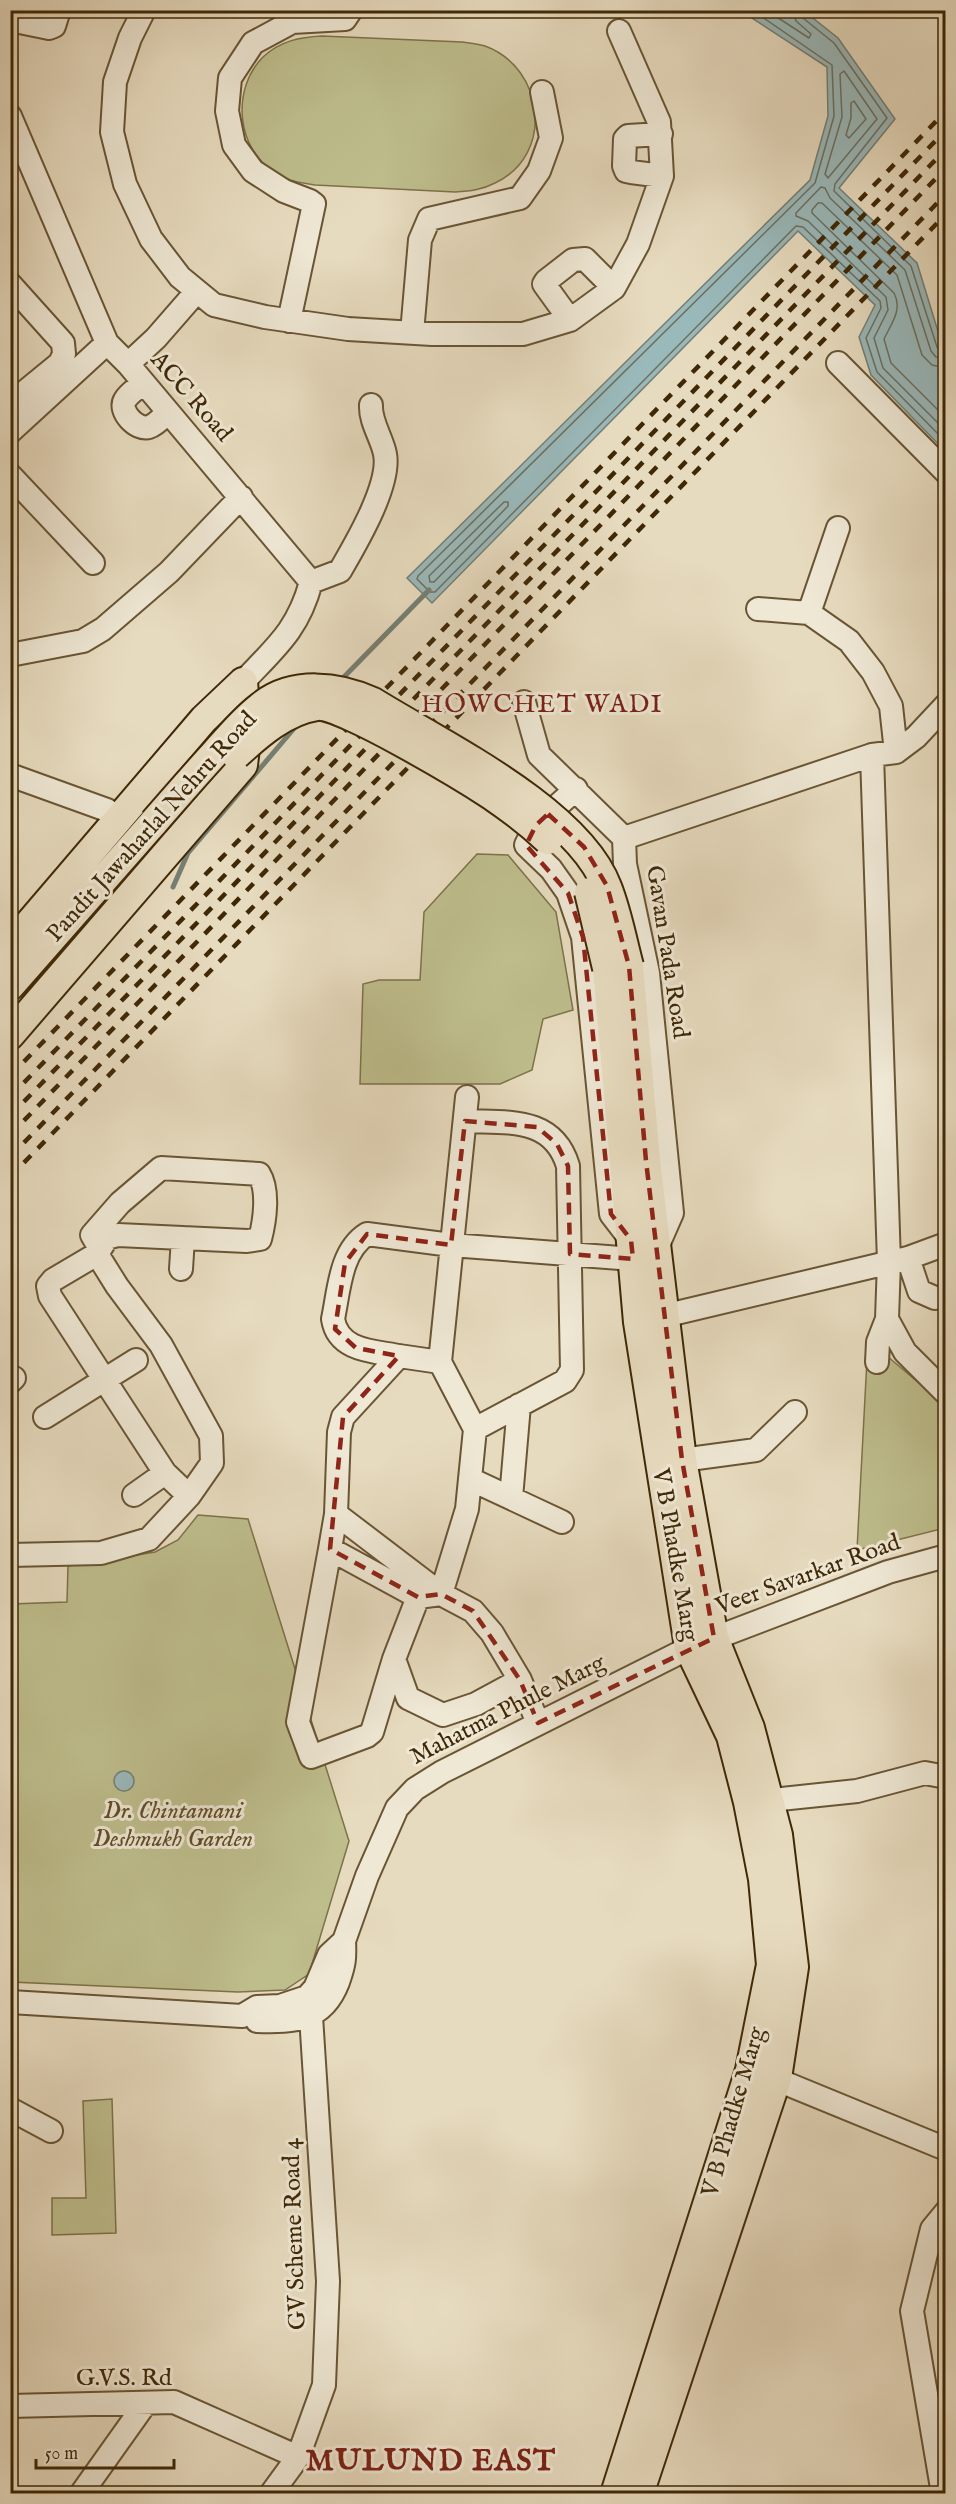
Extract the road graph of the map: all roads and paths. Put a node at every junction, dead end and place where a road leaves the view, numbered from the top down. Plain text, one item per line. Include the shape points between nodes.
1 (59, 10) edge
2 (144, 10) edge
3 (351, 10) edge
4 (10, 20) edge
5 (619, 31) dead end
6 (542, 92) dead end
7 (10, 116) edge
8 (661, 134) junction
9 (662, 176) junction
10 (10, 284) edge
11 (614, 288) junction
12 (197, 291) junction
13 (570, 320) junction
14 (289, 321) junction
15 (412, 333) junction
16 (107, 343) junction
17 (838, 363) dead end
18 (128, 364) junction
19 (143, 383) junction
20 (10, 404) edge
21 (371, 405) dead end
22 (168, 412) junction
23 (10, 432) edge
24 (945, 472) edge
25 (10, 475) edge
26 (241, 497) junction
27 (838, 528) dead end
28 (93, 563) dead end
29 (311, 582) junction
30 (758, 609) dead end
31 (809, 613) junction
32 (10, 655) edge
33 (243, 682) junction
34 (524, 702) dead end
35 (942, 718) edge
36 (896, 752) junction
37 (872, 755) junction
38 (10, 775) edge
39 (576, 789) junction
40 (107, 810) dead end
41 (160, 826) junction
42 (624, 838) junction
43 (10, 946) edge
44 (10, 986) edge
45 (10, 1009) edge
46 (10, 1035) edge
47 (467, 1097) dead end
48 (465, 1121) junction
49 (635, 1160) joint
50 (945, 1244) edge
51 (451, 1245) junction
52 (641, 1248) junction
53 (110, 1250) junction
54 (570, 1254) junction
55 (898, 1260) junction
56 (935, 1298) dead end
57 (665, 1315) junction
58 (887, 1319) junction
59 (638, 1322) junction
60 (399, 1356) junction
61 (136, 1360) dead end
62 (440, 1362) junction
63 (877, 1362) dead end
64 (106, 1379) junction
65 (945, 1392) edge
66 (519, 1405) junction
67 (795, 1412) dead end
68 (45, 1417) dead end
69 (475, 1429) junction
70 (682, 1460) junction
71 (165, 1473) junction
72 (470, 1479) junction
73 (134, 1495) dead end
74 (189, 1496) junction
75 (511, 1498) junction
76 (336, 1514) junction
77 (562, 1522) dead end
78 (330, 1549) junction
79 (10, 1555) edge
80 (945, 1556) edge
81 (441, 1594) junction
82 (418, 1597) junction
83 (702, 1643) junction
84 (394, 1659) junction
85 (520, 1680) junction
86 (538, 1723) junction
87 (945, 1776) edge
88 (759, 1802) junction
89 (10, 2002) edge
90 (309, 2007) junction
91 (763, 2074) junction
92 (10, 2109) edge
93 (51, 2131) dead end
94 (945, 2149) edge
95 (945, 2212) edge
96 (145, 2404) junction
97 (10, 2406) edge
98 (298, 2457) junction
99 (635, 2488) edge
100 (81, 2493) edge
101 (271, 2493) edge
102 (943, 2493) edge

1 - 4 street via 54,26 49,28
2 - 12 street via 115,82 112,132 125,184 151,239 180,277
3 - 14 street via 345,19 292,22 253,43 230,78 226,111 234,145 253,171 314,204
5 - 8 street
6 - 15 street via 551,138 539,171 520,198 429,219 420,240
7 - 16 street, ACC Road
8 - 9 street
8 - 9 street via 628,136 624,166 626,171
9 - 11 street via 638,244
10 - 20 street via 63,343 64,354 60,363
11 - 13 street
11 - 13 street via 585,259 573,260 544,284
12 - 14 street via 214,304
12 - 18 street
13 - 15 street via 523,334
14 - 15 street
16 - 18 street, ACC Road
16 - 23 street
17 - 24 street
18 - 19 street, ACC Road
19 - 22 street, ACC Road
19 - 22 street via 123,402 124,412 139,427 146,428
21 - 29 street via 386,456 374,506 340,571
22 - 26 street, ACC Road
25 - 28 street
26 - 29 street, ACC Road
26 - 32 street via 169,572 103,629 83,641
27 - 31 street
29 - 33 street via 292,629
30 - 31 street
31 - 36 street via 849,641 873,672 891,706
33 - 43 main road via 204,719
33 - 46 main road via 247,731 243,765
34 - 39 street, Gavan Pada Road via 539,755
35 - 36 street
36 - 37 street
37 - 42 street
37 - 55 street
38 - 40 street
39 - 42 street, Gavan Pada Road
39 - 52 street via 536,825 526,845 551,869 568,893 583,937 611,1214
41 - 44 main road, Pandit Jawaharlal Nehru Road
41 - 45 main road, Pandit Jawaharlal Nehru Road
41 - 49 main road, Pandit Jawaharlal Nehru Road, bridge via 234,732 261,705 292,691 321,688 352,692 516,789 584,847 607,885
42 - 52 street, Gavan Pada Road via 625,864 648,973 672,1213
47 - 48 street
48 - 51 street
48 - 54 street via 526,1124 537,1127 557,1144 568,1166
49 - 52 main road, V B Phadke Marg
50 - 55 street
51 - 54 street
51 - 60 street via 367,1234 358,1239 345,1263 333,1319 335,1329 343,1341 356,1348
51 - 62 street
52 - 54 street
52 - 57 main road, V B Phadke Marg
52 - 59 main road, V B Phadke Marg
53 - 53 street via 92,1235 120,1203 161,1167 259,1174 265,1183 260,1239 182,1253
53 - 64 street via 48,1286 48,1292
53 - 74 street via 117,1286 161,1345 211,1436 212,1463
54 - 66 street via 572,1370 565,1381
55 - 56 street via 919,1291
55 - 57 street
55 - 58 street
57 - 59 street
57 - 70 main road, V B Phadke Marg
58 - 63 street via 878,1342
58 - 65 street via 904,1352
59 - 83 main road, V B Phadke Marg
60 - 62 street
60 - 76 street via 343,1417
61 - 64 street
62 - 69 street
64 - 68 street
64 - 71 street
66 - 69 street
66 - 75 street
67 - 70 street via 756,1450
69 - 72 street
70 - 83 main road, V B Phadke Marg
71 - 73 street
71 - 74 street
72 - 75 street
72 - 81 street via 463,1526
74 - 79 street via 149,1539 101,1553
75 - 77 street
76 - 78 street
76 - 81 street
78 - 82 street
78 - 84 street via 298,1722 311,1757 372,1732
80 - 83 street, Veer Savarkar Road via 888,1572
81 - 82 street
81 - 85 street via 472,1611 492,1633
82 - 84 street
83 - 86 street, Mahatma Phule Marg
83 - 88 main road, V B Phadke Marg via 750,1728
84 - 85 street via 408,1698 443,1715 476,1704
85 - 86 street
86 - 90 street, Mahatma Phule Marg via 442,1772 415,1789 398,1808 344,1941 345,1961 331,1998
87 - 88 street via 925,1773 857,1791
88 - 91 main road, V B Phadke Marg via 794,1967
89 - 90 street via 242,2016 258,2022
90 - 98 street, GV Scheme Road 4 via 328,2281 324,2385
91 - 94 street
91 - 99 main road, V B Phadke Marg via 702,2261
92 - 93 street
95 - 102 street via 932,2229 912,2311
96 - 97 street, G.V.S. Rd
96 - 98 street, G.V.S. Rd via 174,2402
96 - 100 street
98 - 101 street, GV Scheme Road 4

